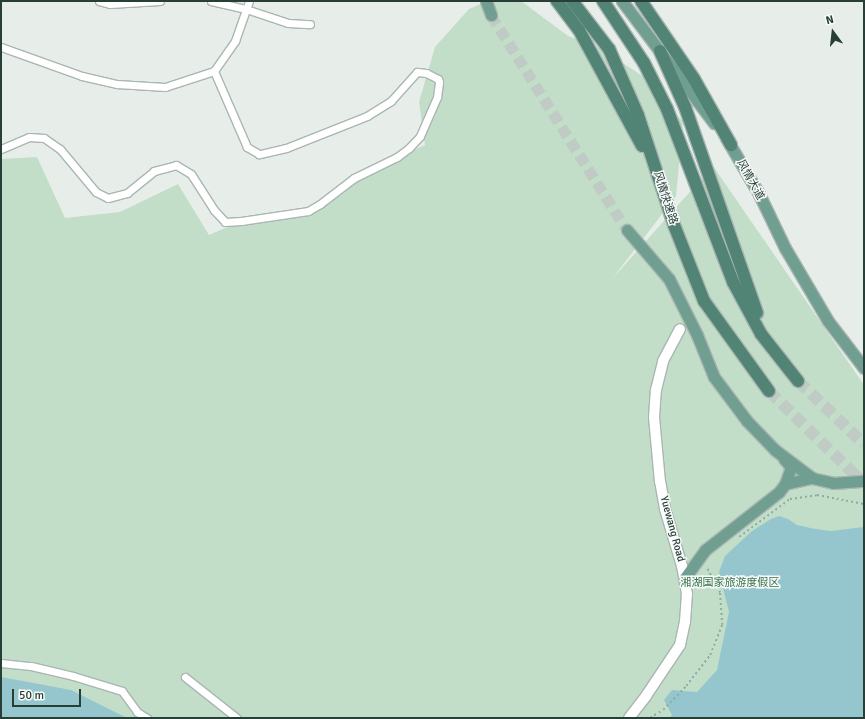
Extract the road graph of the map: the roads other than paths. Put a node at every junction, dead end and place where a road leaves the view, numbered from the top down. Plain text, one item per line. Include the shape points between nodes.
1 (99, 1) edge
2 (160, 1) edge
3 (211, 1) edge
4 (249, 1) edge
5 (486, 1) edge
6 (557, 1) edge
7 (572, 1) edge
8 (603, 1) edge
9 (622, 1) edge
10 (641, 1) edge
11 (246, 9) junction
12 (491, 15) tunnel mouth
13 (310, 24) dead end
14 (1, 46) edge
15 (660, 51) junction
16 (214, 71) junction
17 (731, 145) junction
18 (1, 149) edge
19 (656, 172) junction
20 (627, 230) tunnel mouth
21 (680, 329) dead end
22 (864, 368) edge
23 (769, 390) tunnel mouth
24 (775, 450) junction
25 (812, 478) junction
26 (864, 481) edge
27 (782, 488) junction
28 (684, 580) junction
29 (1, 663) edge
30 (184, 676) dead end
31 (147, 718) edge
32 (237, 718) edge
33 (629, 718) edge

1 - 2 street via 110,4
3 - 11 street
4 - 11 street
5 - 12 main road
6 - 19 highway via 578,30
7 - 19 highway, 风情快速路 via 609,49 638,115
8 - 15 highway via 644,63 667,109 733,282 761,334 798,381 755,309 685,108
9 - 15 main road, 风情大道
10 - 17 highway via 694,79
11 - 13 street via 288,23
11 - 16 street via 235,41
14 - 16 street via 82,76 117,84 165,87
15 - 17 main road, 风情大道
16 - 18 street via 247,146 259,154 286,148 367,116 391,101 417,72 426,73 439,82 436,97 420,136 409,148 397,157 354,178 308,211 226,222 214,210 191,174 176,165 154,171 127,193 108,198 96,192 60,149 44,138 29,137
17 - 22 main road, 风情大道 via 789,255 828,321
19 - 23 highway, 风情快速路 via 704,301
20 - 24 main road via 669,279 697,335 714,377 747,421
21 - 28 main road, Yuewang Road via 663,361 656,390 654,417 660,482
24 - 25 main road
24 - 27 main road via 791,467
25 - 26 main road via 833,483
25 - 27 main road
27 - 28 main road via 705,550
28 - 33 main road, Yuewang Road via 685,622 680,645
29 - 31 street via 31,666 122,691 137,712
30 - 32 street

